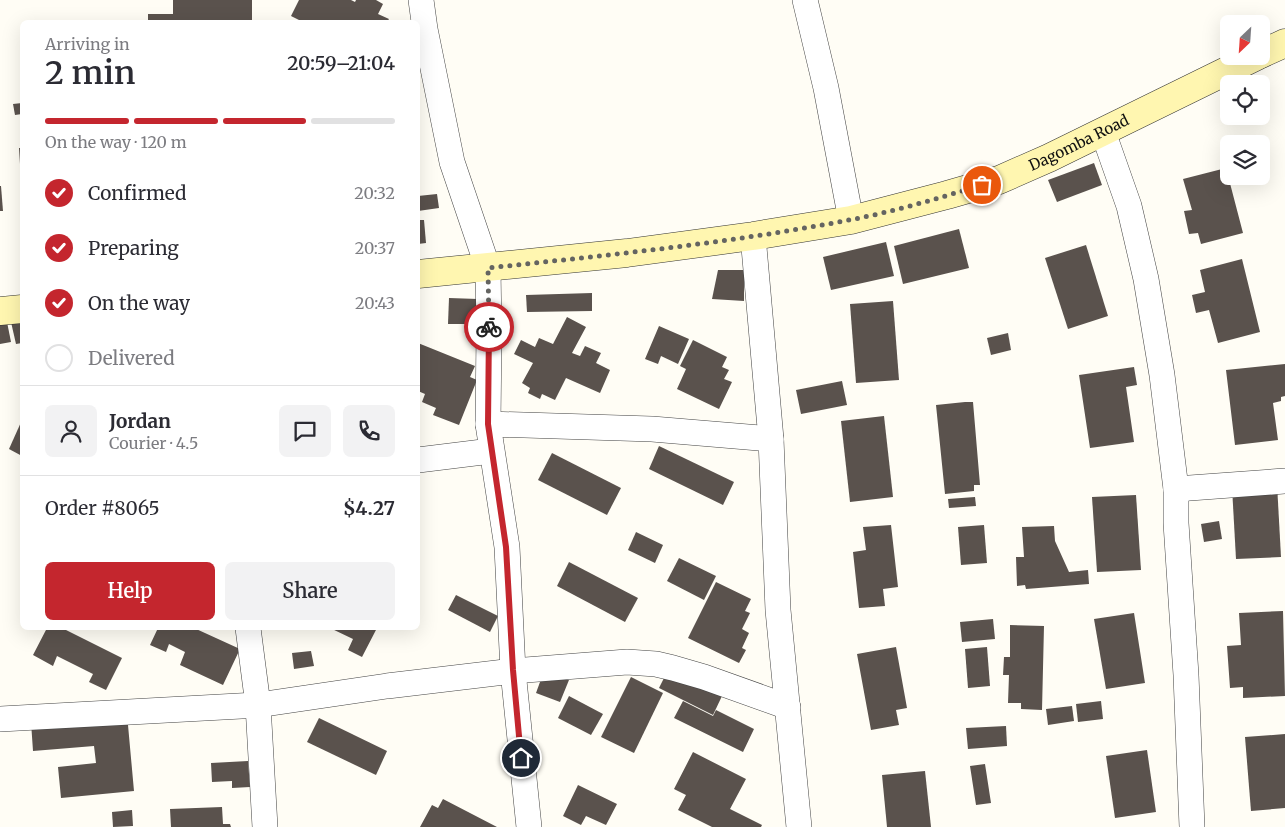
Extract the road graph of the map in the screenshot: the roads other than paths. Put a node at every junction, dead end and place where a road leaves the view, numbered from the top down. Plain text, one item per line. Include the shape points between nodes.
1 (421, 0) edge
2 (804, 0) edge
3 (1285, 43) edge
4 (1270, 50) edge
5 (1238, 65) edge
6 (1103, 132) junction
7 (851, 220) junction
8 (753, 236) junction
9 (488, 268) junction
10 (420, 274) edge
11 (20, 308) edge
12 (0, 310) edge
13 (488, 424) junction
14 (771, 439) junction
15 (491, 451) junction
16 (420, 460) edge
17 (1285, 481) edge
18 (1176, 490) junction
19 (248, 630) edge
20 (513, 670) junction
21 (258, 705) junction
22 (788, 707) junction
23 (0, 719) edge
24 (265, 827) edge
25 (529, 827) edge
26 (799, 827) edge
27 (1192, 827) edge

1 - 9 street via 452,162
2 - 7 street via 826,88
3 - 4 street
5 - 6 street, Dagomba Road
6 - 7 street, Dagomba Road via 999,180
6 - 18 street via 1129,206 1146,280
7 - 8 street, Dagomba Road
8 - 9 street, Dagomba Road
8 - 14 street
9 - 10 street, Dagomba Road
9 - 13 street
11 - 12 street
13 - 14 street via 642,429
13 - 15 street
14 - 22 street via 778,610
15 - 16 street
15 - 20 street via 506,547
17 - 18 street
18 - 27 street
19 - 21 street
20 - 21 street
20 - 22 street via 606,663 656,664 704,677
20 - 25 street
21 - 23 street
21 - 24 street
22 - 26 street

